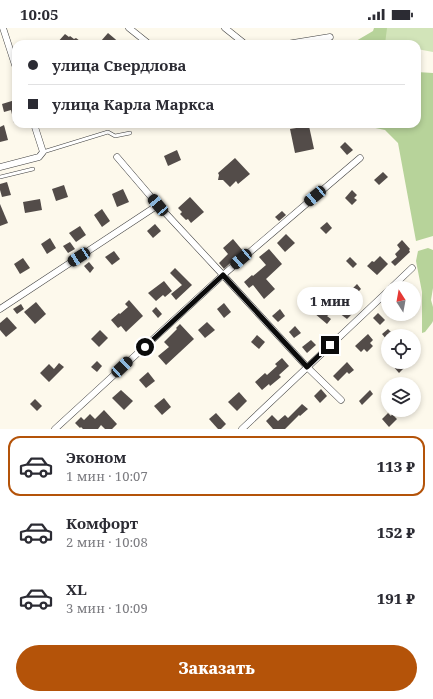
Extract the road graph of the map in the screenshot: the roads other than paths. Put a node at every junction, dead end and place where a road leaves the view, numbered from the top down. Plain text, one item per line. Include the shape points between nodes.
1 (3, 28) edge
2 (129, 28) edge
3 (225, 28) edge
4 (330, 37) dead end
5 (144, 40) edge
6 (240, 40) edge
7 (312, 40) edge
8 (12, 56) edge
9 (35, 128) edge
10 (130, 133) dead end
11 (43, 152) junction
12 (117, 157) dead end
13 (360, 158) dead end
14 (0, 167) edge
15 (33, 169) dead end
16 (0, 177) edge
17 (158, 205) junction
18 (412, 268) dead end
19 (223, 275) junction
20 (398, 281) edge
21 (381, 298) edge
22 (0, 309) edge
23 (307, 367) junction
24 (341, 400) dead end
25 (55, 429) edge
26 (242, 429) edge

1 - 8 street
2 - 5 street
3 - 6 street
4 - 7 street
9 - 11 street
10 - 11 lane via 115,136 108,132
11 - 14 street via 39,157
12 - 17 street
13 - 19 street
15 - 16 lane
17 - 19 street
17 - 22 street
18 - 20 street
19 - 23 street
19 - 25 street
21 - 23 street
23 - 24 street
23 - 26 street

